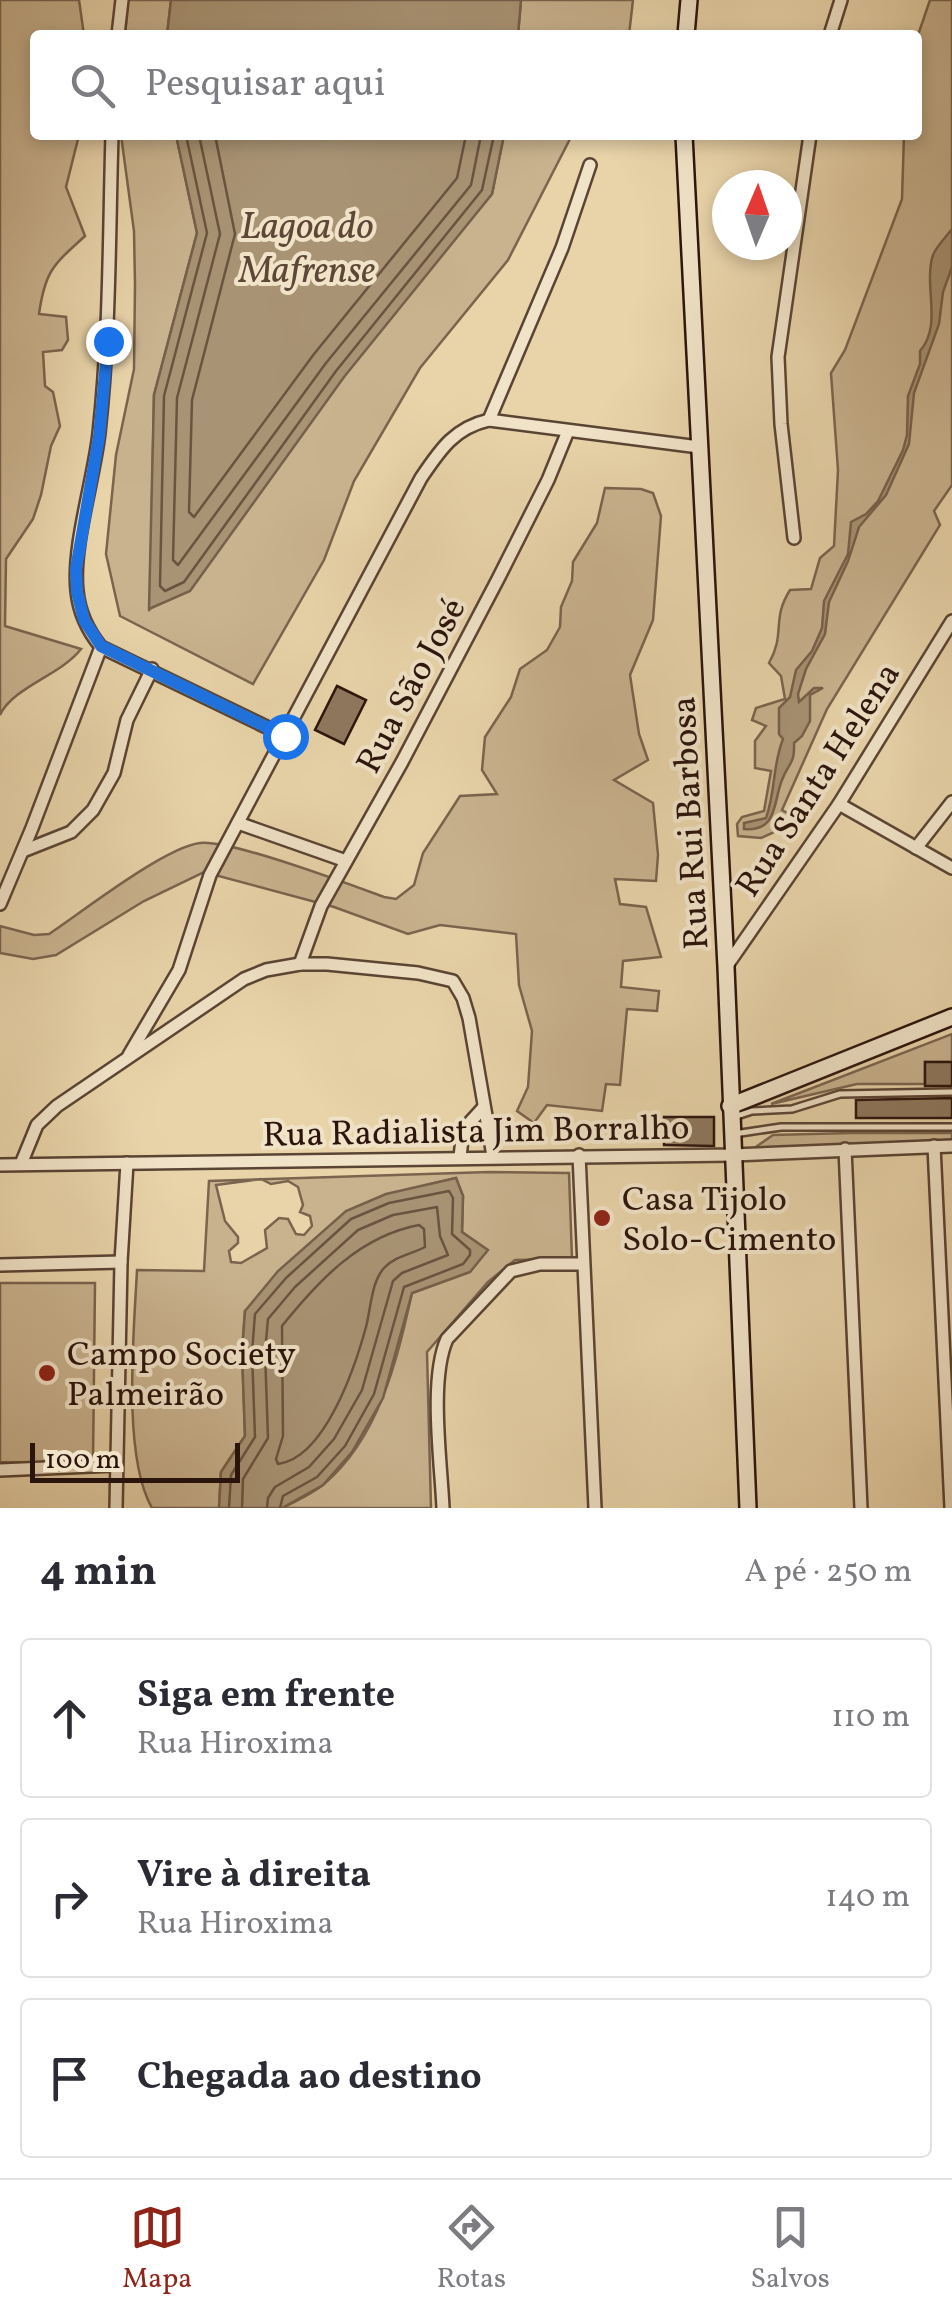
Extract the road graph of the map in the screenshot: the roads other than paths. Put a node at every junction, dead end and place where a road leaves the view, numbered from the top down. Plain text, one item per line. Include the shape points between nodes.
1 (122, 0) edge
2 (688, 0) edge
3 (841, 0) edge
4 (119, 30) edge
5 (686, 30) edge
6 (832, 30) edge
7 (112, 140) edge
8 (684, 140) edge
9 (809, 140) edge
10 (590, 165) dead end
11 (489, 420) junction
12 (568, 431) junction
13 (700, 447) junction
14 (794, 538) dead end
15 (952, 620) edge
16 (101, 646) junction
17 (152, 670) junction
18 (285, 736) junction
19 (952, 802) edge
20 (839, 804) junction
21 (238, 823) junction
22 (916, 848) junction
23 (22, 852) junction
24 (346, 862) junction
25 (952, 868) edge
26 (0, 904) edge
27 (300, 964) junction
28 (726, 967) junction
29 (950, 1016) edge
30 (129, 1056) junction
31 (952, 1092) edge
32 (754, 1103) junction
33 (484, 1107) junction
34 (731, 1120) junction
35 (952, 1127) edge
36 (934, 1146) junction
37 (952, 1146) edge
38 (844, 1148) junction
39 (580, 1154) junction
40 (733, 1155) junction
41 (493, 1156) junction
42 (460, 1157) junction
43 (127, 1163) junction
44 (21, 1164) junction
45 (0, 1165) edge
46 (121, 1262) junction
47 (583, 1264) junction
48 (0, 1265) edge
49 (115, 1466) junction
50 (0, 1470) edge
51 (116, 1508) edge
52 (443, 1508) edge
53 (595, 1508) edge
54 (748, 1508) edge
55 (861, 1508) edge
56 (951, 1508) edge

1 - 4 street
2 - 5 street
3 - 6 street
7 - 16 street via 108,341 76,569 84,620
8 - 13 street, Rua Rui Barbosa
9 - 14 street via 778,358
10 - 11 street
11 - 12 street
11 - 18 street via 450,437 430,465
12 - 13 street
12 - 24 street, Rua São José via 498,579
13 - 28 street, Rua Rui Barbosa
15 - 20 street, Rua Santa Helena
16 - 17 street
16 - 23 street
17 - 18 street
17 - 23 street via 128,720 114,773 92,810 72,832
18 - 21 street
19 - 22 street
20 - 22 street
20 - 28 street, Rua Santa Helena
21 - 24 street
21 - 30 street via 210,875 179,970
22 - 25 street
23 - 26 street
24 - 27 street, Rua São José via 320,906
27 - 30 street via 244,979
27 - 33 street via 453,981 469,1018
28 - 34 street, Rua Rui Barbosa
29 - 32 street
30 - 44 street via 42,1119
31 - 32 lane via 840,1094 792,1108
32 - 34 street
33 - 41 street
33 - 42 street via 463,1130
34 - 35 lane via 782,1127
34 - 40 street, Rua Rui Barbosa
36 - 37 street, Rua Radialista Jim Borralho
36 - 38 street, Rua Radialista Jim Borralho
36 - 56 street
38 - 40 street, Rua Radialista Jim Borralho
38 - 55 street
39 - 40 street, Rua Radialista Jim Borralho
39 - 41 street, Rua Radialista Jim Borralho
39 - 47 street
40 - 54 street, Rua Rui Barbosa
41 - 42 street, Rua Radialista Jim Borralho
42 - 43 street, Rua Radialista Jim Borralho
43 - 44 street, Rua Radialista Jim Borralho
43 - 46 street
44 - 45 street, Rua Radialista Jim Borralho
46 - 48 street
46 - 49 street
47 - 52 street via 511,1271 447,1339 438,1391
47 - 53 street
49 - 50 street
49 - 51 street

